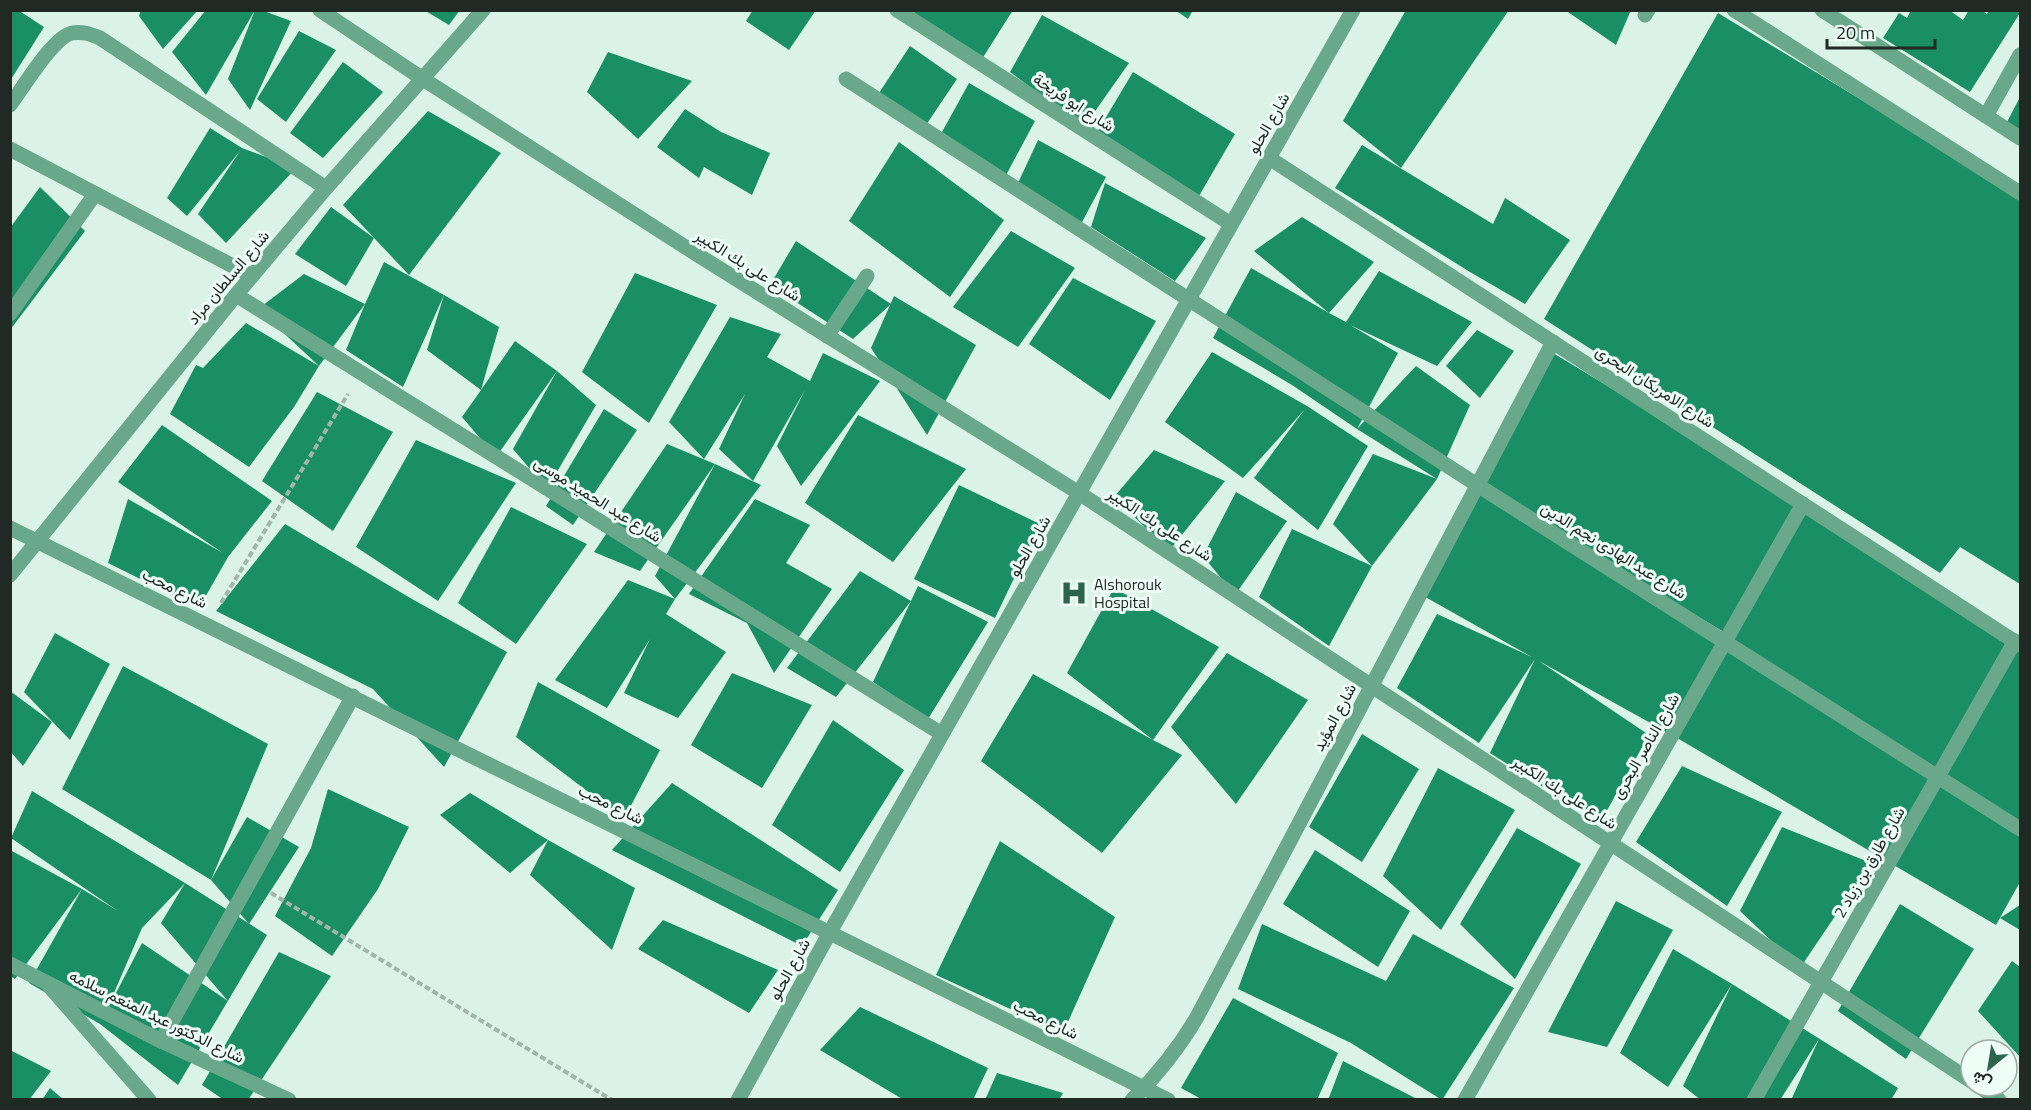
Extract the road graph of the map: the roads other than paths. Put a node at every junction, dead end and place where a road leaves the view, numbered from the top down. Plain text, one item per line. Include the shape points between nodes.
1 (320, 10) edge
2 (483, 10) edge
3 (897, 10) edge
4 (1353, 10) edge
5 (1734, 10) edge
6 (1822, 10) edge
7 (2020, 55) edge
8 (423, 79) junction
9 (846, 79) dead end
10 (10, 105) edge
11 (1986, 116) junction
12 (2020, 138) edge
13 (10, 149) edge
14 (1269, 158) junction
15 (327, 188) junction
16 (2020, 193) edge
17 (95, 194) junction
18 (1232, 224) junction
19 (252, 276) junction
20 (867, 276) dead end
21 (236, 295) junction
22 (1189, 298) junction
23 (10, 314) edge
24 (827, 336) junction
25 (1553, 342) junction
26 (1478, 484) junction
27 (1079, 492) junction
28 (1803, 504) junction
29 (10, 528) edge
30 (36, 542) junction
31 (10, 575) edge
32 (1725, 642) junction
33 (2018, 643) edge
34 (1372, 685) junction
35 (352, 696) junction
36 (942, 734) junction
37 (1937, 777) junction
38 (2020, 829) edge
39 (1611, 843) junction
40 (830, 932) junction
41 (10, 964) edge
42 (44, 981) junction
43 (1821, 982) junction
44 (161, 1041) junction
45 (1959, 1073) edge
46 (1144, 1088) junction
47 (149, 1100) edge
48 (289, 1100) edge
49 (738, 1100) edge
50 (1132, 1100) edge
51 (1168, 1100) edge
52 (1466, 1100) edge
53 (1754, 1100) edge

1 - 8 street, شارع على بك الكبير
2 - 8 street, شارع السلطان مراد
3 - 18 street, شارع ابو فريخة
4 - 14 street, شارع الحلو
5 - 16 street
6 - 11 street
7 - 11 street
8 - 15 street, شارع السلطان مراد
8 - 24 street, شارع على بك الكبير
9 - 22 street, شارع عبد الهادى نجم الدين
10 - 15 street via 57,40 70,33 86,32
11 - 12 street
13 - 17 street
14 - 18 street, شارع الحلو
14 - 25 street, شارع الامريكان البحرى
15 - 19 street, شارع السلطان مراد
17 - 19 street
17 - 23 street
18 - 22 street, شارع الحلو
19 - 21 street, شارع السلطان مراد
20 - 24 street
21 - 30 street, شارع السلطان مراد
21 - 36 street, شارع عبد الحميد موسى
22 - 26 street, شارع عبد الهادى نجم الدين
22 - 27 street, شارع الحلو
24 - 27 street, شارع على بك الكبير
25 - 26 street, شارع المؤيد
25 - 28 street, شارع الامريكان البحرى
26 - 32 street, شارع عبد الهادى نجم الدين
26 - 34 street, شارع المؤيد
27 - 34 street, شارع على بك الكبير
27 - 36 street, شارع الحلو
28 - 32 street, شارع الناصر البحرى
28 - 33 street, شارع الامريكان البحرى
29 - 30 street, شارع محب
30 - 31 street, شارع السلطان مراد
30 - 35 street, شارع محب
32 - 37 street, شارع عبد الهادى نجم الدين
32 - 39 street, شارع الناصر البحرى
33 - 37 street, شارع طارق بن زياد 2
34 - 39 street, شارع على بك الكبير
34 - 46 street, شارع المؤيد via 1197,1017
35 - 40 street, شارع محب
35 - 44 street
36 - 40 street, شارع الحلو
37 - 38 street, شارع عبد الهادى نجم الدين
37 - 43 street, شارع طارق بن زياد 2
39 - 43 street, شارع على بك الكبير
39 - 52 street, شارع الناصر البحرى
40 - 46 street, شارع محب
40 - 49 street, شارع الحلو
41 - 42 street, شارع الدكتور عبد المنعم سلامه
42 - 44 street, شارع الدكتور عبد المنعم سلامه
42 - 47 street
43 - 45 street, شارع على بك الكبير
43 - 53 street, شارع طارق بن زياد 2
44 - 48 street, شارع الدكتور عبد المنعم سلامه
46 - 50 street, شارع المؤيد
46 - 51 street, شارع محب

